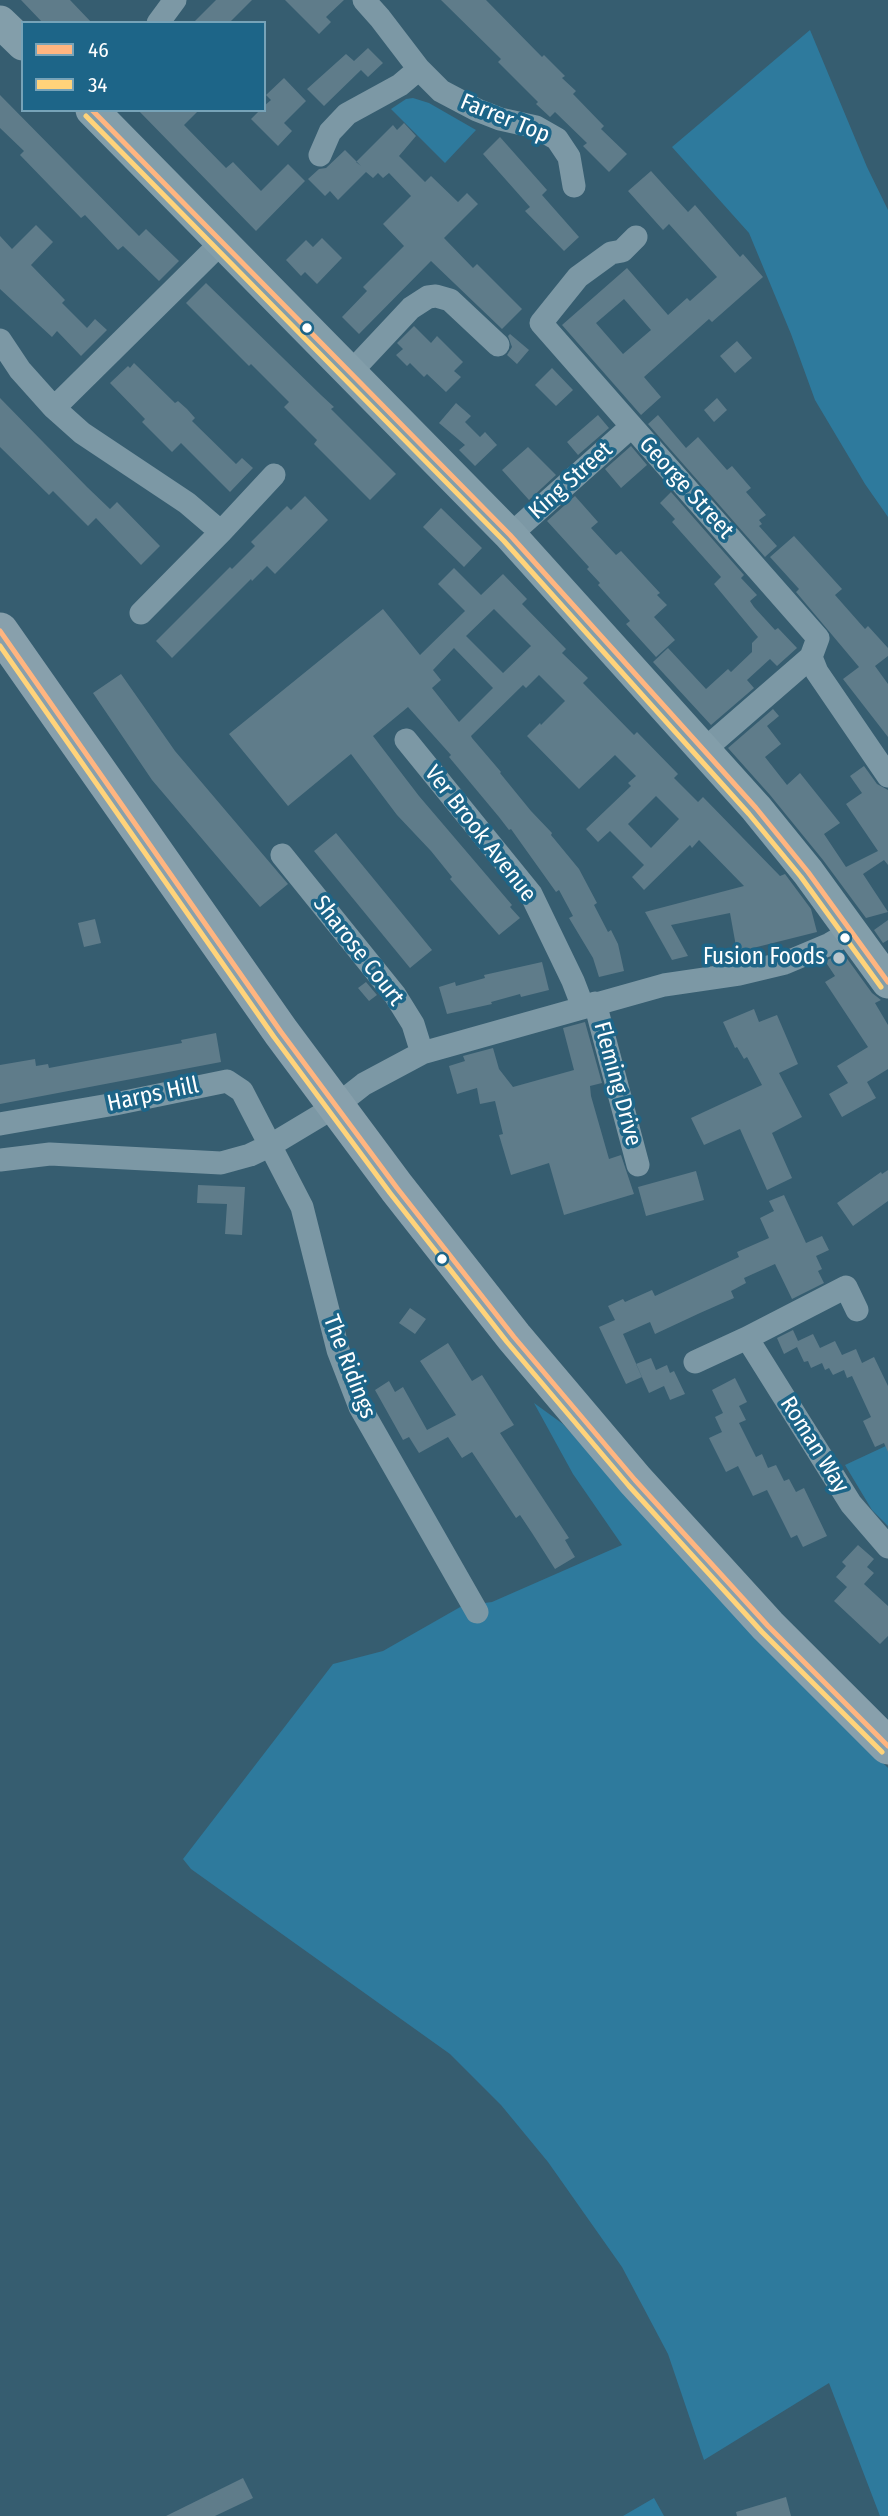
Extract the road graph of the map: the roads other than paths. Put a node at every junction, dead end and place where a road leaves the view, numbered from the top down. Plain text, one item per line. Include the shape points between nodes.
1 (175, 0) edge
2 (364, 0) edge
3 (159, 21) edge
4 (0, 22) edge
5 (21, 42) edge
6 (419, 69) junction
7 (94, 112) edge
8 (320, 155) dead end
9 (573, 186) dead end
10 (636, 237) dead end
11 (223, 241) junction
12 (0, 340) edge
13 (498, 345) dead end
14 (349, 373) junction
15 (54, 408) junction
16 (631, 427) junction
17 (274, 475) dead end
18 (221, 532) junction
19 (510, 535) junction
20 (141, 613) dead end
21 (0, 631) edge
22 (811, 657) junction
23 (406, 740) dead end
24 (705, 749) junction
25 (888, 776) edge
26 (282, 855) dead end
27 (852, 930) junction
28 (883, 965) edge
29 (589, 1005) junction
30 (422, 1053) junction
31 (336, 1105) junction
32 (0, 1124) edge
33 (271, 1145) junction
34 (0, 1160) edge
35 (638, 1165) dead end
36 (857, 1310) dead end
37 (747, 1338) junction
38 (695, 1362) dead end
39 (888, 1547) edge
40 (477, 1612) dead end
41 (888, 1746) edge

1 - 3 street
2 - 6 street, Farrer Top
4 - 5 street
6 - 8 street via 394,89 347,114 330,132
6 - 9 street, Farrer Top via 458,101 500,119 536,127 557,139 569,157
7 - 11 street
10 - 16 street, George Street via 578,277 541,323
11 - 14 street
11 - 15 street
12 - 15 street
13 - 14 street via 450,300 428,297 411,308
14 - 19 street
15 - 18 street
16 - 19 street, King Street
16 - 22 street, George Street via 814,633 817,643
17 - 18 street
18 - 20 street
19 - 24 street
21 - 31 main road
22 - 24 street
22 - 25 street
23 - 29 street, Ver Brook Avenue via 531,894
24 - 27 street
26 - 30 street, Sharose Court via 395,995 414,1024
27 - 28 street
27 - 29 street via 785,963 664,985
29 - 30 street
29 - 35 street, Fleming Drive
30 - 31 street
31 - 33 street
31 - 41 main road via 514,1337 635,1480 768,1626
32 - 33 street, Harps Hill via 227,1081 242,1091
33 - 34 street via 221,1163 50,1154
33 - 40 street, The Ridings via 302,1208 338,1350 360,1407
36 - 37 street via 846,1287
37 - 38 street
37 - 39 street, Roman Way via 851,1504

